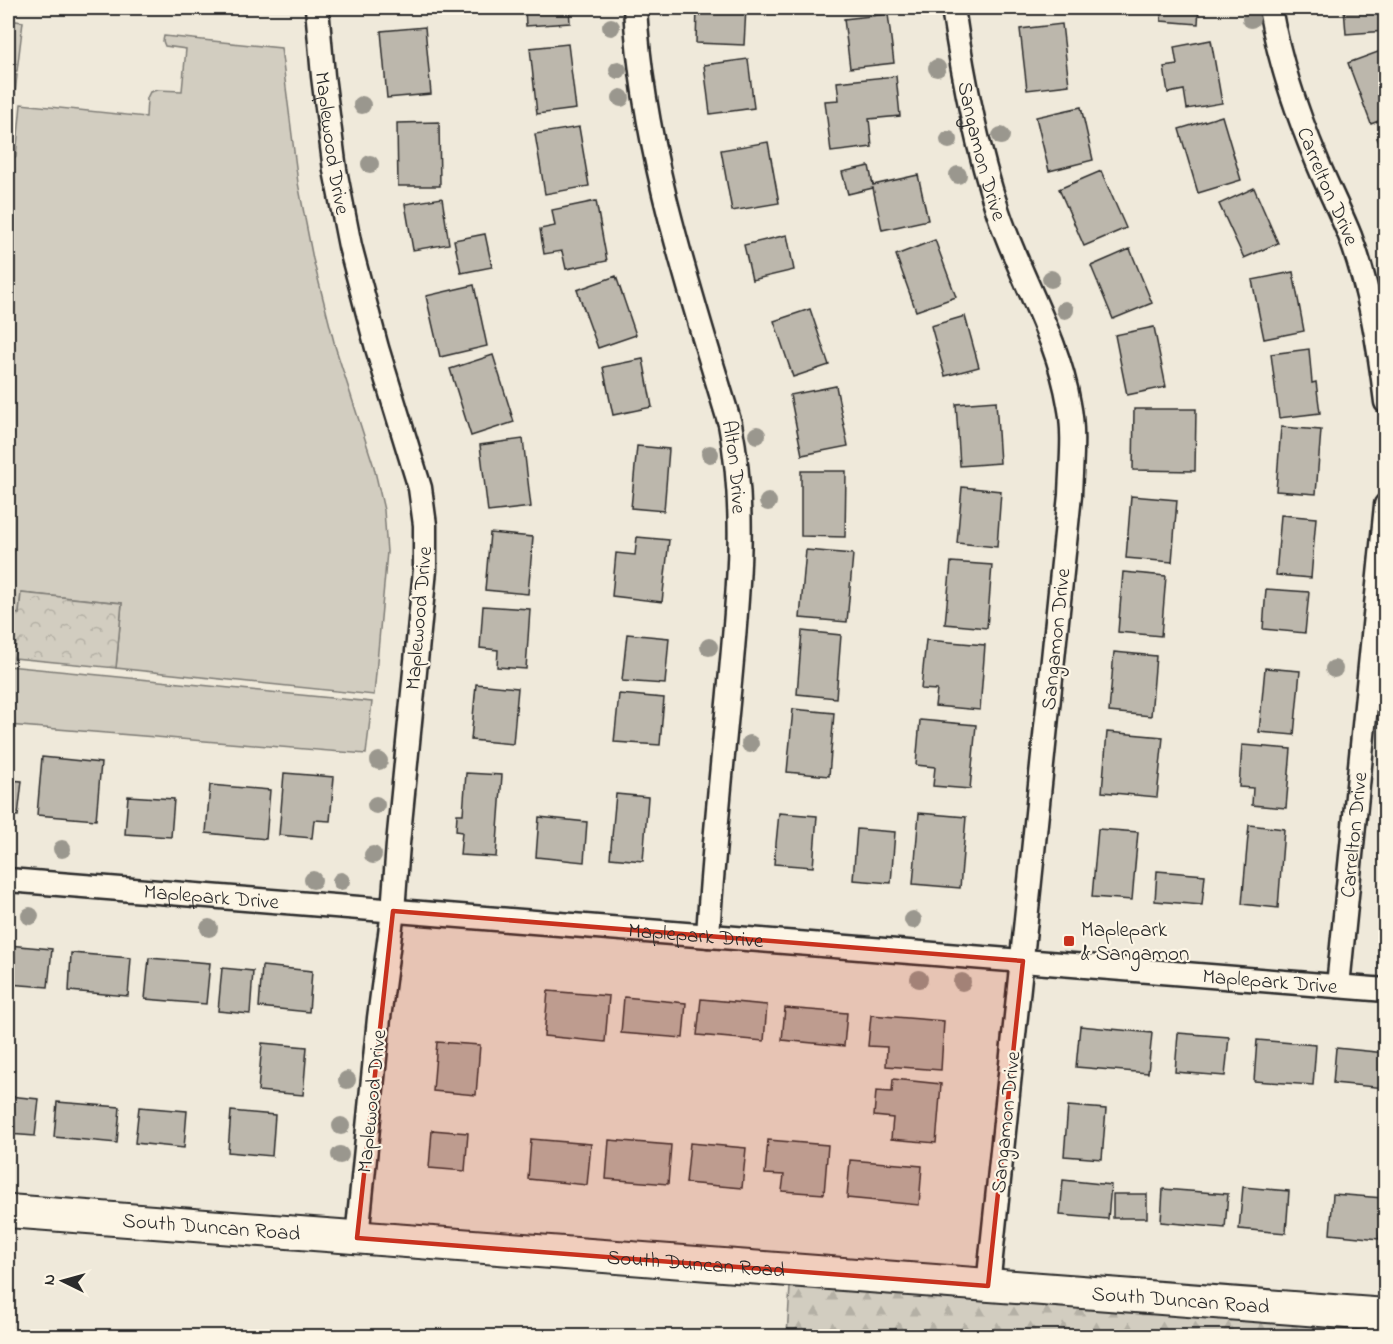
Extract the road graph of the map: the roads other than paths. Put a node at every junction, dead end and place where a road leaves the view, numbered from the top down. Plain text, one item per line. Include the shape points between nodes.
1 (317, 8) edge
2 (635, 8) edge
3 (953, 8) edge
4 (1270, 8) edge
5 (1386, 402) edge
6 (1386, 505) edge
7 (8, 880) edge
8 (393, 911) junction
9 (708, 936) junction
10 (1023, 961) junction
11 (1338, 986) junction
12 (1386, 990) edge
13 (8, 1211) edge
14 (357, 1238) junction
15 (988, 1286) junction
16 (1386, 1315) edge

1 - 8 street, Maplewood Drive via 335,170 348,235 377,348 420,488 425,525 425,570
2 - 9 street, Alton Drive via 642,84 656,160 674,237 730,424 741,517 740,584
3 - 10 street, Sangamon Drive via 975,131 998,212 1061,371 1070,404 1070,495
4 - 5 street, Carrelton Drive via 1287,80 1350,236 1367,291
6 - 11 street, Carrelton Drive
7 - 8 street, Maplepark Drive
8 - 9 street, Maplepark Drive
8 - 14 street, Maplewood Drive
9 - 10 street, Maplepark Drive
10 - 11 street, Maplepark Drive
10 - 15 street, Sangamon Drive
11 - 12 street, Maplepark Drive
13 - 14 main road, South Duncan Road
14 - 15 main road, South Duncan Road
15 - 16 main road, South Duncan Road

